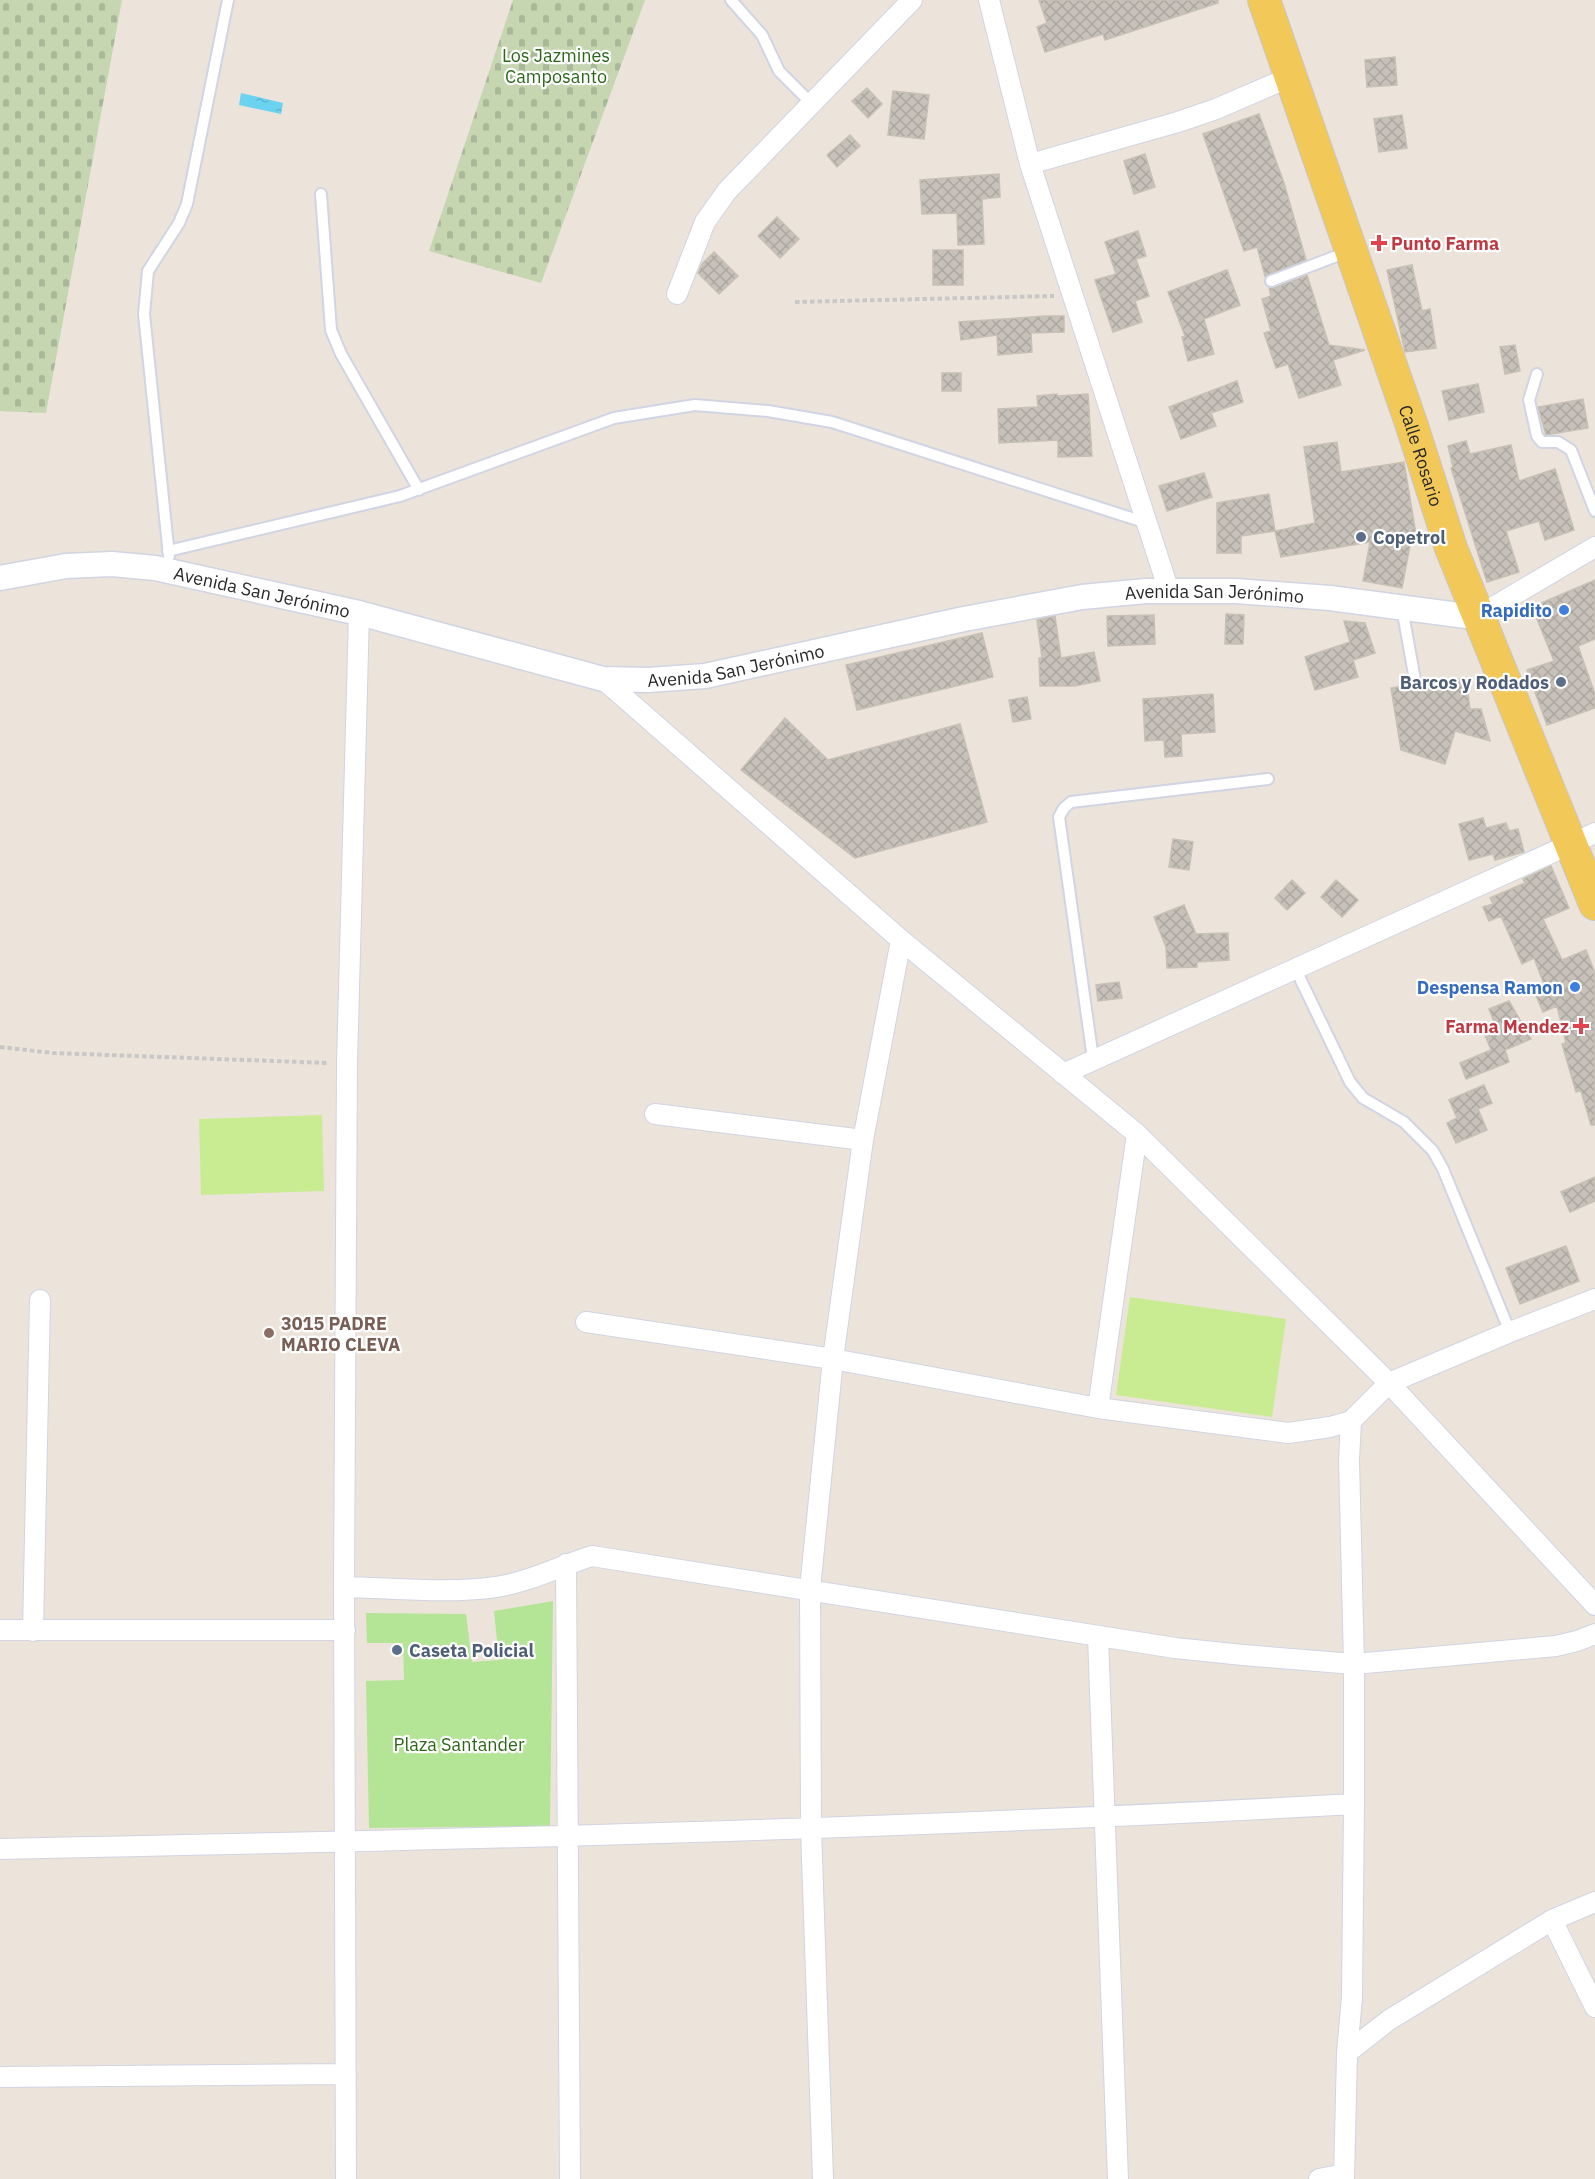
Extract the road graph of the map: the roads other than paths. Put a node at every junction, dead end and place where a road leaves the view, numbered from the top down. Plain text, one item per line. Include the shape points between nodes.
1 (228, 0) edge
2 (731, 0) edge
3 (912, 0) edge
4 (988, 0) edge
5 (1264, 0) edge
6 (1290, 76) junction
7 (811, 103) junction
8 (1030, 164) junction
9 (321, 194) dead end
10 (1351, 251) junction
11 (1271, 281) dead end
12 (677, 294) dead end
13 (1537, 374) dead end
14 (419, 490) junction
15 (1595, 511) edge
16 (1147, 523) junction
17 (1595, 547) edge
18 (169, 561) junction
19 (0, 578) edge
20 (1169, 591) junction
21 (1402, 608) junction
22 (359, 613) junction
23 (1478, 616) junction
24 (603, 679) junction
25 (1415, 680) dead end
26 (1268, 779) dead end
27 (1583, 839) edge
28 (1595, 904) edge
29 (901, 940) junction
30 (1295, 968) junction
31 (1093, 1059) junction
32 (1063, 1074) junction
33 (655, 1114) dead end
34 (1137, 1134) junction
35 (863, 1140) junction
36 (1595, 1299) edge
37 (40, 1300) dead end
38 (586, 1322) dead end
39 (1510, 1332) junction
40 (833, 1359) junction
41 (1389, 1383) junction
42 (1098, 1408) junction
43 (1351, 1421) junction
44 (566, 1564) junction
45 (344, 1587) junction
46 (810, 1588) junction
47 (1595, 1605) edge
48 (0, 1630) edge
49 (345, 1630) junction
50 (33, 1631) junction
51 (1595, 1634) edge
52 (1098, 1636) junction
53 (1354, 1664) junction
54 (1354, 1804) junction
55 (1106, 1818) junction
56 (811, 1828) junction
57 (568, 1837) junction
58 (345, 1842) junction
59 (0, 1849) edge
60 (1595, 1902) edge
61 (1552, 1920) junction
62 (1352, 2004) junction
63 (1595, 2007) edge
64 (1389, 2020) junction
65 (1347, 2053) junction
66 (346, 2073) junction
67 (0, 2077) edge
68 (1344, 2176) edge
69 (346, 2179) edge
70 (570, 2179) edge
71 (823, 2179) edge
72 (1118, 2179) edge
73 (1319, 2179) edge

1 - 18 lane via 188,204 148,271 144,314
2 - 7 lane via 762,35 779,71
3 - 7 street
4 - 8 street
5 - 6 main road, Calle Rosario
6 - 8 street via 1188,119
6 - 10 main road, Calle Rosario
7 - 12 street via 710,214
8 - 16 street
9 - 14 lane via 331,330
10 - 11 lane
10 - 23 main road, Calle Rosario via 1451,548
13 - 15 lane via 1529,400 1537,436 1542,442 1558,442 1570,450
14 - 16 lane via 614,418 695,405 768,411 832,422
14 - 18 lane
16 - 20 street
17 - 23 street
18 - 19 street, Avenida San Jerónimo via 155,568 112,564 66,566
18 - 22 street, Avenida San Jerónimo
20 - 21 street, Avenida San Jerónimo via 1319,597
20 - 24 street, Avenida San Jerónimo via 1083,597 953,621 705,676
21 - 23 street, Avenida San Jerónimo
21 - 25 lane
22 - 24 street, Avenida San Jerónimo
22 - 45 street via 347,1064
23 - 27 main road, Calle Rosario
24 - 29 street
26 - 31 lane via 1071,802 1064,808 1059,817
27 - 28 main road, Calle Rosario
27 - 30 street
29 - 32 street
29 - 35 street
30 - 31 street
30 - 39 lane via 1350,1082 1363,1098 1404,1122 1433,1151
31 - 32 street
32 - 34 street
33 - 35 street
34 - 41 street
34 - 42 street
35 - 40 street
36 - 39 street
37 - 50 street
38 - 40 street
39 - 41 street
40 - 42 street
40 - 46 street
41 - 43 street
41 - 47 street
42 - 43 street via 1288,1433
43 - 53 street
44 - 45 street via 497,1587
44 - 46 street via 592,1556 609,1557
44 - 57 street
45 - 49 street
46 - 52 street
46 - 56 street
48 - 50 street
49 - 50 street
49 - 58 street
51 - 53 street via 1556,1646
52 - 53 street via 1175,1648
52 - 55 street
53 - 54 street
54 - 55 street
54 - 62 street
55 - 56 street
55 - 72 street
56 - 57 street
56 - 71 street
57 - 58 street
57 - 70 street
58 - 59 street
58 - 66 street
60 - 61 street
61 - 63 street
61 - 64 street
62 - 64 street via 1372,2023
62 - 65 street
64 - 65 street
65 - 68 street
66 - 67 street
66 - 69 street
68 - 73 street

